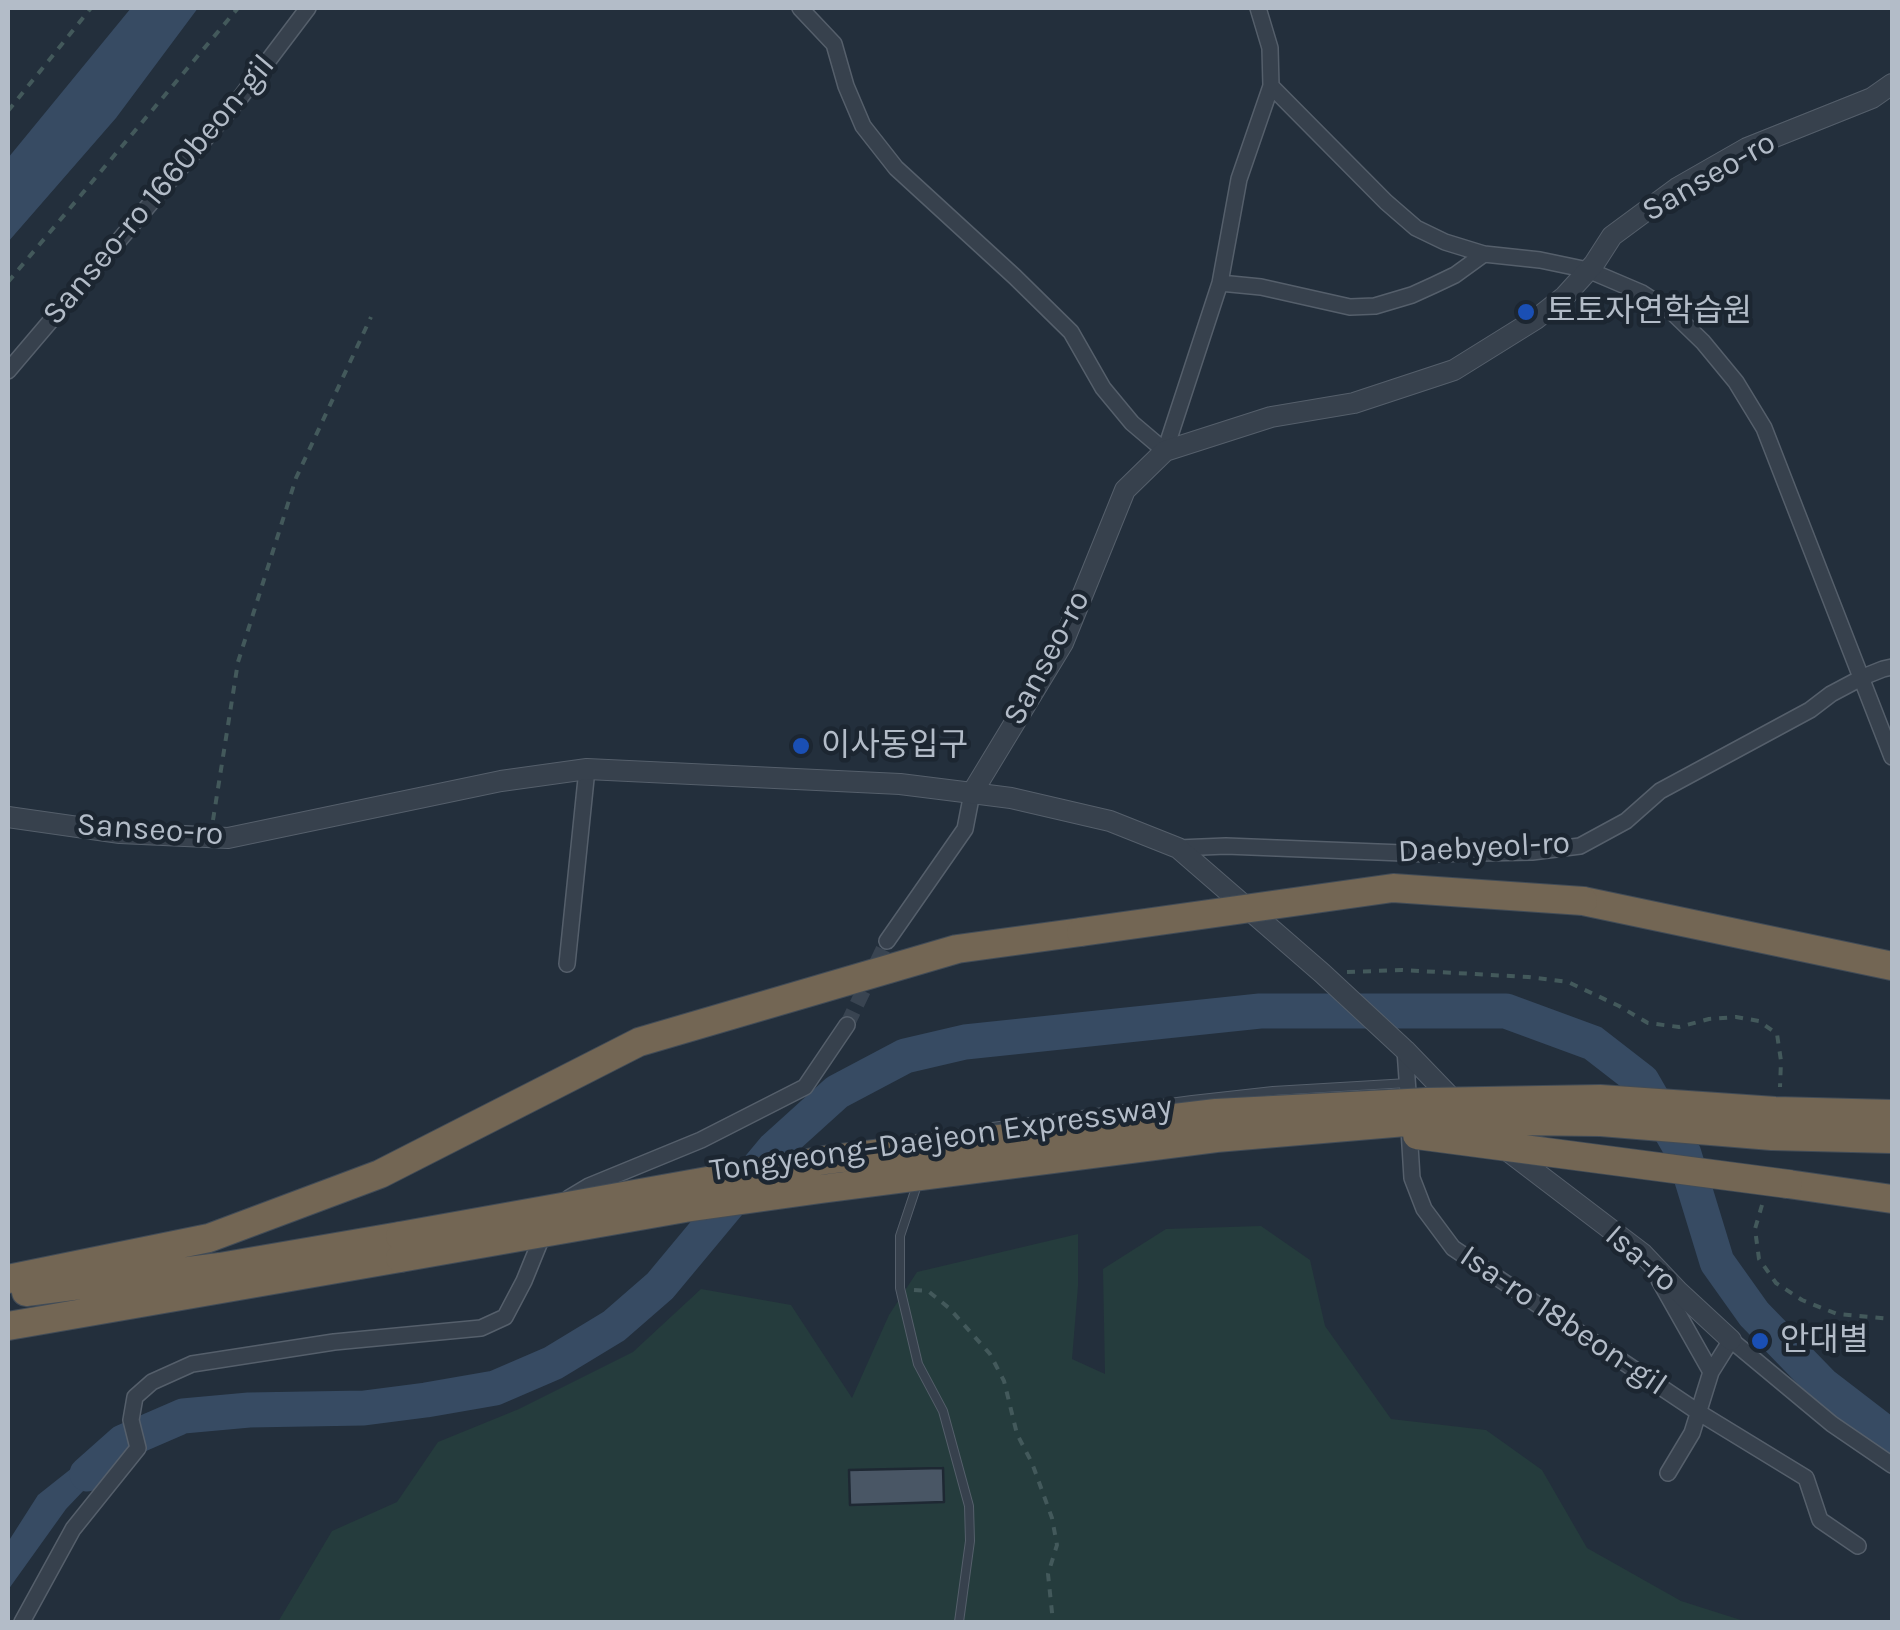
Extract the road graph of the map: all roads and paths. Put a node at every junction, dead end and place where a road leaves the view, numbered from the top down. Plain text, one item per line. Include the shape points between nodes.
1 (91, 8) edge
2 (238, 8) edge
3 (308, 8) edge
4 (800, 8) edge
5 (1258, 8) edge
6 (1892, 84) edge
7 (1271, 86) junction
8 (8, 111) edge
9 (1484, 254) junction
10 (1588, 270) junction
11 (8, 282) edge
12 (1220, 283) junction
13 (371, 317) dead end
14 (8, 371) edge
15 (1164, 451) junction
16 (1892, 667) edge
17 (1863, 677) junction
18 (1892, 757) edge
19 (587, 768) junction
20 (972, 793) junction
21 (8, 817) edge
22 (210, 838) junction
23 (1178, 848) junction
24 (888, 941) tunnel mouth
25 (567, 964) dead end
26 (1892, 966) edge
27 (847, 1024) tunnel mouth
28 (1401, 1047) junction
29 (1408, 1082) junction
30 (1892, 1114) edge
31 (1351, 1127) junction
32 (979, 1129) dead end
33 (948, 1136) dead end
34 (1892, 1139) edge
35 (928, 1155) dead end
36 (922, 1171) dead end
37 (1892, 1199) edge
38 (400, 1247) junction
39 (1644, 1254) junction
40 (8, 1279) edge
41 (900, 1288) junction
42 (8, 1295) edge
43 (8, 1326) edge
44 (1731, 1340) junction
45 (1711, 1372) junction
46 (1698, 1412) junction
47 (1892, 1465) edge
48 (1668, 1473) dead end
49 (1858, 1546) dead end
50 (22, 1622) edge
51 (959, 1622) edge
52 (1053, 1622) edge

1 - 8 path
2 - 11 path
3 - 14 street, Sanseo-ro 1660beon-gil
4 - 15 street via 834,44 863,126 896,168 1071,332 1103,388
5 - 7 street via 1270,48
6 - 10 street, Sanseo-ro via 1747,148 1677,188 1612,236
7 - 9 street via 1416,228
7 - 12 street, Sanseo-ro via 1239,180
9 - 10 street
9 - 12 street via 1434,286 1375,306
10 - 15 street, Sanseo-ro via 1536,319 1454,370
10 - 17 street via 1674,313 1736,382 1764,428
12 - 15 street, Sanseo-ro
13 - 22 path via 296,478 238,662
15 - 20 street, Sanseo-ro via 1125,490 1063,643
16 - 17 street, Daebyeol-ro
17 - 18 street
17 - 23 street, Daebyeol-ro via 1660,792 1626,821 1580,846 1428,854
19 - 20 street, Sanseo-ro
19 - 22 street, Sanseo-ro
19 - 25 street
20 - 23 street via 1110,821
20 - 24 street via 965,829
21 - 22 street, Sanseo-ro
23 - 28 street, Isa-ro
26 - 40 highway, bridge via 1583,901 1393,888 956,949 638,1042 380,1174 209,1238
27 - 50 street via 806,1087 560,1204 505,1318 480,1328 192,1364 152,1382 134,1398 138,1448 72,1528
28 - 29 street, Isa-ro 18beon-gil
28 - 39 street, Isa-ro via 1489,1136
29 - 32 lane via 1274,1091
29 - 46 street, Isa-ro 18beon-gil via 1412,1178 1452,1248
30 - 38 highway, Tongyeong–Daejeon Expressway, bridge via 1600,1099 1216,1113 825,1160
31 - 34 highway, Tongyeong–Daejeon Expressway, bridge via 1429,1120 1600,1122
31 - 37 highway, bridge
31 - 38 highway, Tongyeong–Daejeon Expressway, bridge via 1216,1138
33 - 35 lane via 933,1139
36 - 41 lane via 900,1236
38 - 42 highway, Tongyeong–Daejeon Expressway
38 - 43 highway, Tongyeong–Daejeon Expressway
39 - 44 street, Isa-ro
39 - 45 street
41 - 51 lane via 918,1364 943,1411 970,1506
41 - 52 path via 928,1292 949,1308 990,1354 1004,1381 1017,1434 1052,1518
44 - 45 street
44 - 47 street, Isa-ro
45 - 46 street
46 - 48 street, Isa-ro 18beon-gil
46 - 49 street, Isa-ro 18beon-gil via 1806,1478 1820,1520

